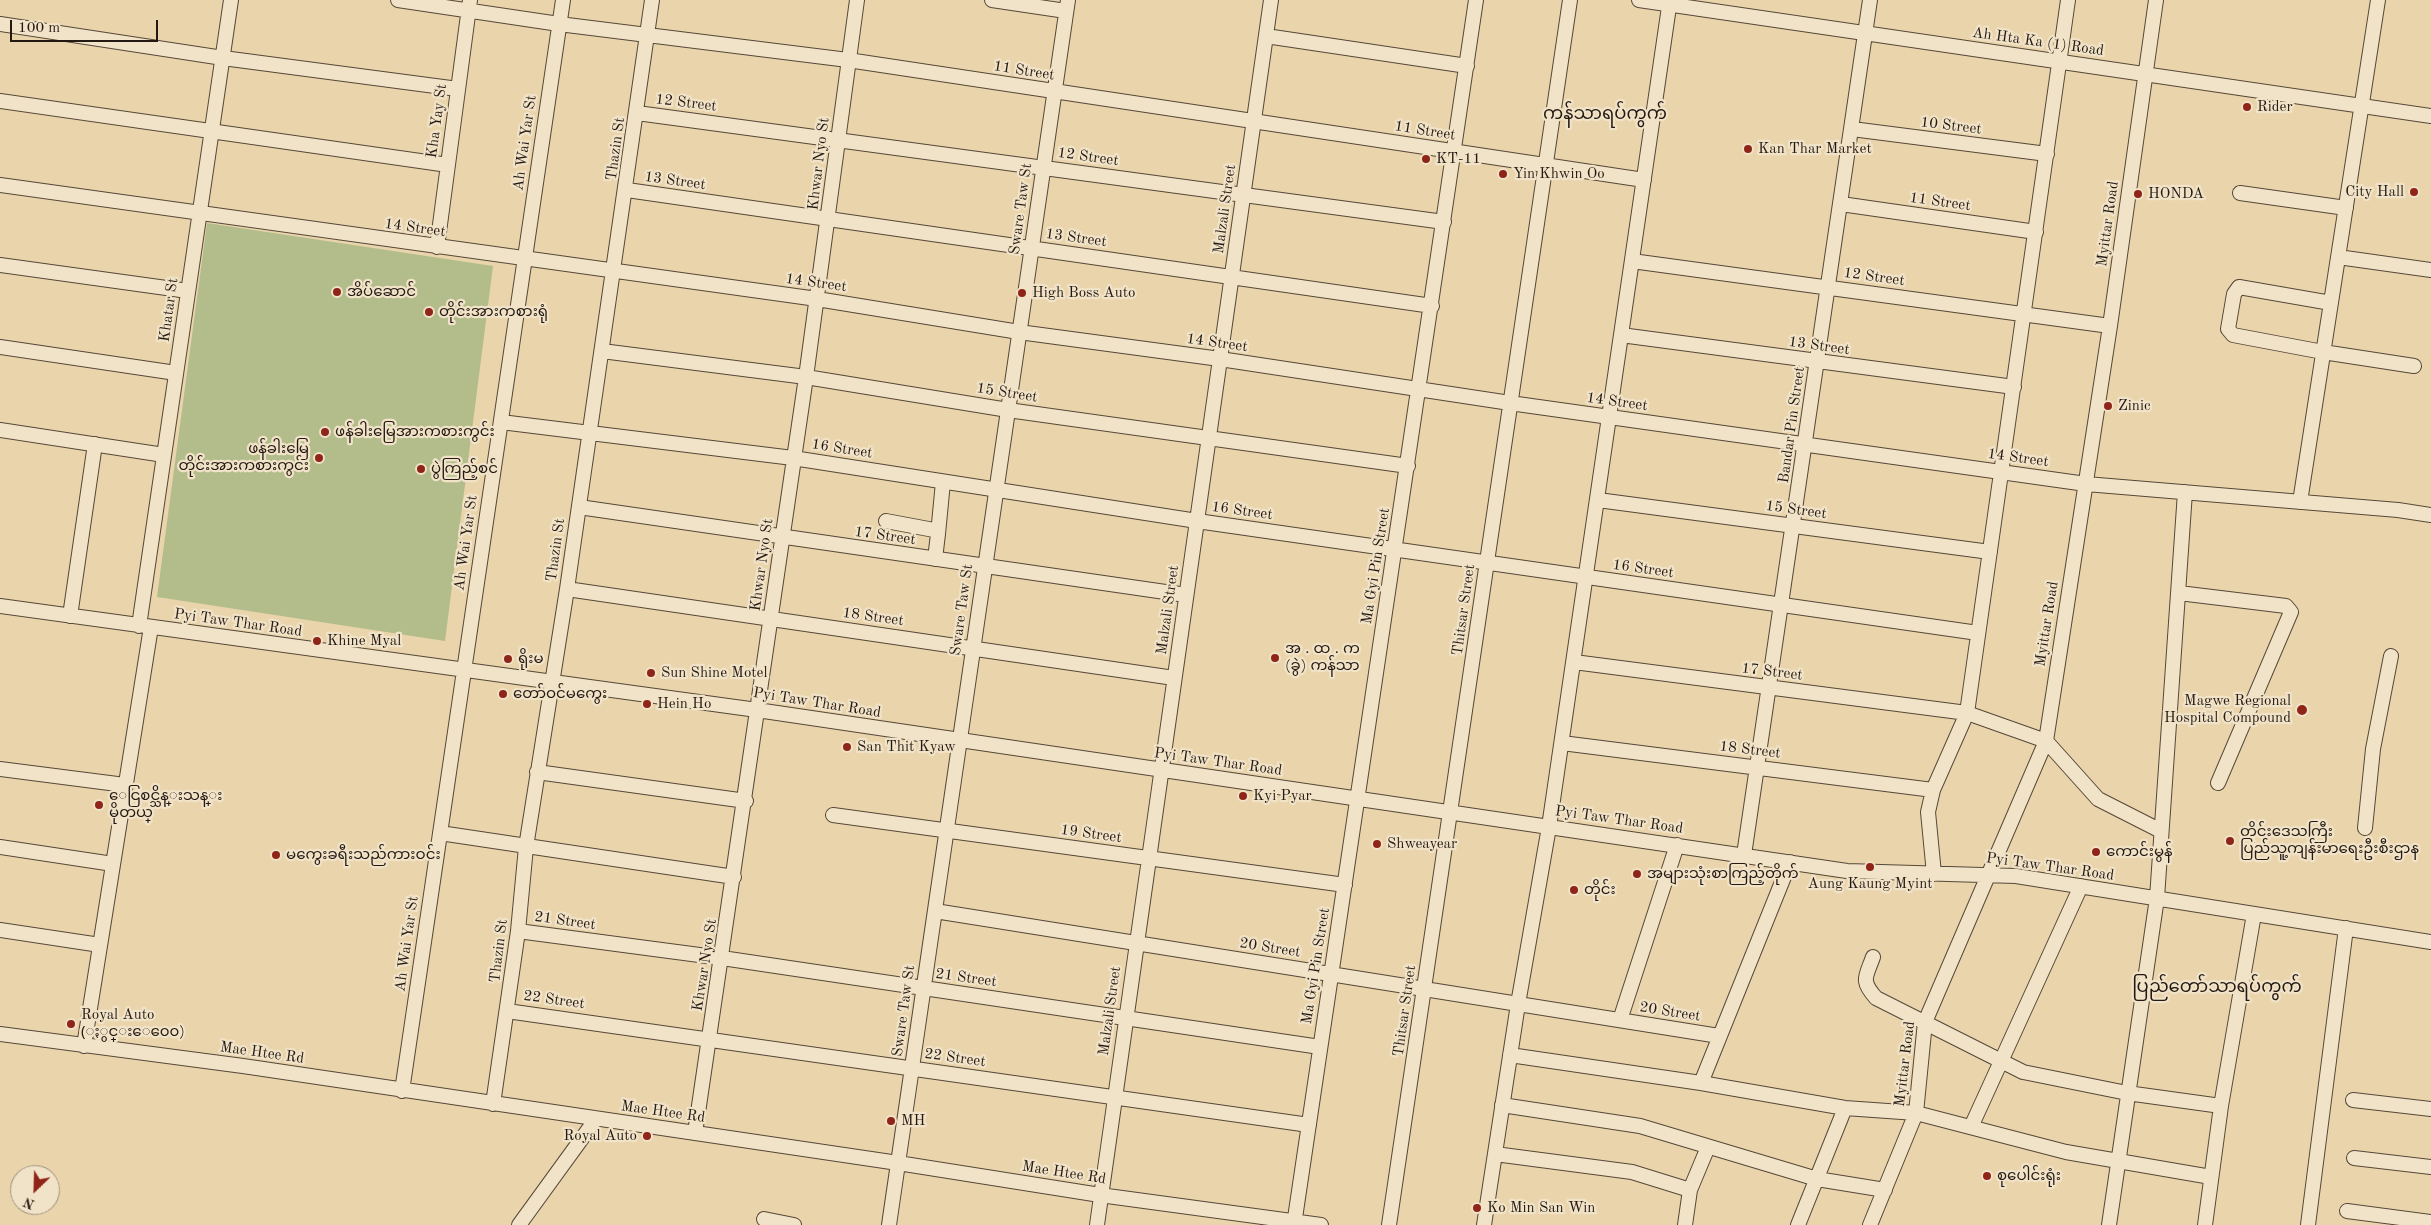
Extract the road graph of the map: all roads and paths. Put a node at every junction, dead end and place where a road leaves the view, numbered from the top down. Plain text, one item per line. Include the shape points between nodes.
1 (231, 0) edge
2 (398, 0) edge
3 (563, 0) edge
4 (652, 0) edge
5 (858, 0) edge
6 (992, 0) edge
7 (1271, 0) edge
8 (1476, 0) edge
9 (1570, 0) edge
10 (1639, 0) edge
11 (1870, 0) edge
12 (2068, 0) edge
13 (2156, 0) edge
14 (2378, 0) edge
15 (1670, 2) edge
16 (469, 5) edge
17 (1067, 5) edge
18 (0, 24) edge
19 (559, 24) junction
20 (1866, 33) junction
21 (648, 34) junction
22 (1266, 36) junction
23 (223, 58) junction
24 (848, 60) junction
25 (2060, 61) junction
26 (1467, 66) junction
27 (2145, 74) junction
28 (458, 89) junction
29 (1054, 92) junction
30 (0, 101) edge
31 (2362, 105) junction
32 (637, 113) junction
33 (2431, 116) edge
34 (1254, 122) junction
35 (1852, 129) junction
36 (212, 131) junction
37 (838, 139) junction
38 (1455, 152) junction
39 (2047, 154) junction
40 (448, 165) junction
41 (1546, 165) junction
42 (1043, 168) junction
43 (1644, 180) junction
44 (0, 185) edge
45 (626, 190) junction
46 (2240, 193) dead end
47 (1244, 194) junction
48 (1840, 204) junction
49 (2346, 208) junction
50 (199, 214) junction
51 (828, 219) junction
52 (1444, 222) junction
53 (2036, 232) junction
54 (437, 247) junction
55 (1032, 248) junction
56 (2338, 257) junction
57 (524, 259) junction
58 (1632, 261) junction
59 (0, 265) edge
60 (2431, 270) edge
61 (613, 271) junction
62 (1232, 277) junction
63 (1828, 287) junction
64 (188, 291) junction
65 (817, 299) junction
66 (2331, 303) junction
67 (1432, 306) junction
68 (2024, 314) junction
69 (2110, 326) junction
70 (1019, 332) junction
71 (1621, 335) junction
72 (0, 347) edge
73 (602, 351) junction
74 (2323, 352) junction
75 (1220, 359) junction
76 (1818, 362) junction
77 (2414, 366) dead end
78 (176, 374) junction
79 (806, 377) junction
80 (2014, 387) junction
81 (1419, 390) junction
82 (1510, 404) junction
83 (1008, 410) junction
84 (1608, 418) junction
85 (501, 422) junction
86 (0, 430) edge
87 (590, 433) junction
88 (1209, 438) junction
89 (95, 444) junction
90 (1806, 445) junction
91 (164, 455) junction
92 (794, 458) junction
93 (1408, 466) junction
94 (2001, 472) junction
95 (943, 482) junction
96 (2086, 484) junction
97 (997, 490) junction
98 (2185, 492) junction
99 (1598, 500) junction
100 (2300, 502) junction
101 (579, 507) junction
102 (2431, 515) edge
103 (886, 521) dead end
104 (1197, 521) junction
105 (1794, 526) junction
106 (938, 534) junction
107 (782, 538) junction
108 (1395, 550) junction
109 (1990, 552) junction
110 (935, 559) junction
111 (1487, 563) junction
112 (985, 567) junction
113 (1586, 577) junction
114 (567, 589) junction
115 (2179, 593) junction
116 (1186, 595) junction
117 (1782, 605) junction
118 (0, 606) edge
119 (70, 616) junction
120 (771, 619) junction
121 (145, 627) junction
122 (1978, 633) junction
123 (974, 647) junction
124 (2391, 656) dead end
125 (1574, 662) junction
126 (464, 671) junction
127 (1174, 678) junction
128 (552, 682) junction
129 (1769, 688) junction
130 (757, 710) junction
131 (1967, 714) junction
132 (960, 741) junction
133 (2046, 741) junction
134 (1562, 743) junction
135 (1757, 767) junction
136 (0, 769) edge
137 (1161, 771) junction
138 (537, 772) junction
139 (2218, 783) dead end
140 (126, 785) junction
141 (1933, 790) junction
142 (1358, 799) junction
143 (746, 802) junction
144 (1450, 812) junction
145 (833, 815) dead end
146 (1549, 827) junction
147 (2365, 828) dead end
148 (947, 830) junction
149 (2161, 831) junction
150 (440, 833) junction
151 (1677, 845) junction
152 (0, 847) edge
153 (526, 847) junction
154 (1744, 855) junction
155 (1149, 858) junction
156 (1790, 862) junction
157 (113, 864) junction
158 (1988, 873) junction
159 (1934, 874) junction
160 (734, 877) junction
161 (1344, 885) junction
162 (2081, 886) junction
163 (2157, 898) junction
164 (935, 911) junction
165 (2254, 914) junction
166 (2346, 928) junction
167 (0, 930) edge
168 (518, 931) junction
169 (2431, 942) edge
170 (1137, 943) junction
171 (100, 945) junction
172 (1874, 957) dead end
173 (722, 958) junction
174 (1331, 974) junction
175 (924, 988) junction
176 (1424, 989) junction
177 (1518, 1004) junction
178 (507, 1011) junction
179 (1126, 1018) junction
180 (1620, 1020) junction
181 (1925, 1022) junction
182 (0, 1034) edge
183 (1719, 1036) junction
184 (710, 1038) junction
185 (84, 1046) junction
186 (1320, 1047) junction
187 (1510, 1055) junction
188 (2001, 1061) junction
189 (912, 1068) junction
190 (1701, 1083) junction
191 (402, 1091) junction
192 (2127, 1093) junction
193 (1114, 1097) junction
194 (2353, 1100) dead end
195 (493, 1104) junction
196 (1502, 1105) junction
197 (2221, 1106) junction
198 (1845, 1108) junction
199 (2431, 1109) edge
200 (1916, 1113) junction
201 (596, 1119) junction
202 (1309, 1125) junction
203 (1971, 1127) junction
204 (695, 1133) junction
205 (1708, 1147) junction
206 (1495, 1154) junction
207 (2354, 1158) dead end
208 (2117, 1160) junction
209 (898, 1163) junction
210 (2431, 1167) edge
211 (2211, 1177) junction
212 (1817, 1179) junction
213 (1690, 1190) junction
214 (1885, 1190) junction
215 (1100, 1195) junction
216 (2347, 1210) dead end
217 (764, 1219) dead end
218 (2431, 1222) edge
219 (1294, 1223) edge
220 (519, 1225) edge
221 (794, 1225) edge
222 (889, 1225) edge
223 (1097, 1225) edge
224 (1321, 1225) edge
225 (1389, 1225) edge
226 (1484, 1225) edge
227 (1685, 1225) edge
228 (1798, 1225) edge
229 (1870, 1225) edge
230 (2109, 1225) edge
231 (2205, 1225) edge
232 (2308, 1225) edge

1 - 23 street, Khatar St
2 - 16 street, 11 Street
3 - 19 street, Ah Wai Yar St
4 - 21 street, Thazin St
5 - 24 street, Khwar Nyo St
6 - 17 street
7 - 22 street, Malzali Street
8 - 26 street, Ma Gyi Pin Street
9 - 41 street, Thitsar Street
10 - 15 street, Ah Hta Ka (1) Road
11 - 20 street, Bandar Pin Street
12 - 25 street
13 - 27 street, Myittar Road
14 - 31 street
15 - 20 street, Ah Hta Ka (1) Road
15 - 43 street
16 - 19 street, 11 Street
16 - 28 street, Kha Yay St
17 - 29 street, Sware Taw St
18 - 23 street
19 - 21 street, 11 Street
19 - 57 street, Ah Wai Yar St
20 - 25 street, Ah Hta Ka (1) Road
20 - 35 street, Bandar Pin Street
21 - 24 street, 11 Street
21 - 32 street, Thazin St
22 - 26 street
22 - 34 street, Malzali Street
23 - 28 street
23 - 36 street, Khatar St
24 - 29 street, 11 Street
24 - 37 street, Khwar Nyo St
25 - 27 street, Ah Hta Ka (1) Road
25 - 39 street
26 - 38 street, Ma Gyi Pin Street
27 - 31 street, Ah Hta Ka (1) Road
27 - 69 street, Myittar Road
28 - 40 street, Kha Yay St
29 - 34 street, 11 Street
29 - 42 street, Sware Taw St
30 - 36 street
31 - 33 street, Ah Hta Ka (1) Road
31 - 49 street
32 - 37 street, 12 Street
32 - 45 street, Thazin St
34 - 38 street, 11 Street
34 - 47 street, Malzali Street
35 - 39 street, 10 Street
35 - 48 street, Bandar Pin Street
36 - 40 street
36 - 50 street, Khatar St
37 - 42 street, 12 Street
37 - 51 street, Khwar Nyo St
38 - 41 street, 11 Street
38 - 52 street, Ma Gyi Pin Street
39 - 53 street
40 - 54 street, Kha Yay St
41 - 43 street, 11 Street
41 - 82 street, Thitsar Street
42 - 47 street, 12 Street
42 - 55 street, Sware Taw St
43 - 58 street
44 - 50 street, 14 Street
45 - 51 street, 13 Street
45 - 61 street, Thazin St
46 - 49 street
47 - 52 street, 12 Street
47 - 62 street, Malzali Street
48 - 53 street, 11 Street
48 - 63 street, Bandar Pin Street
49 - 56 street
50 - 54 street, 14 Street
50 - 64 street, Khatar St
51 - 55 street, 13 Street
51 - 65 street, Khwar Nyo St
52 - 67 street, Ma Gyi Pin Street
53 - 68 street
54 - 57 street, 14 Street
55 - 62 street, 13 Street
55 - 70 street, Sware Taw St
56 - 60 street
56 - 66 street
57 - 61 street, 14 Street
57 - 85 street, Ah Wai Yar St
58 - 63 street, 12 Street
58 - 71 street
59 - 64 street
61 - 65 street, 14 Street
61 - 73 street, Thazin St
62 - 67 street, 13 Street
62 - 75 street, Malzali Street
63 - 68 street, 12 Street
63 - 76 street, Bandar Pin Street
64 - 78 street, Khatar St
65 - 70 street, 14 Street
65 - 79 street, Khwar Nyo St
66 - 74 street
66 - 74 street via 2239,287 2234,294 2228,329 2233,335
67 - 81 street, Ma Gyi Pin Street
68 - 69 street, 12 Street
68 - 80 street
69 - 96 street, Myittar Road
70 - 75 street, 14 Street
70 - 83 street, Sware Taw St
71 - 76 street, 13 Street
71 - 84 street
72 - 78 street
73 - 79 street, 15 Street
73 - 87 street, Thazin St
74 - 77 street
74 - 100 street
75 - 81 street, 14 Street
75 - 88 street, Malzali Street
76 - 80 street, 13 Street
76 - 90 street, Bandar Pin Street
78 - 91 street, Khatar St
79 - 83 street, 15 Street
79 - 92 street, Khwar Nyo St
80 - 94 street
81 - 82 street, 14 Street
81 - 93 street, Ma Gyi Pin Street
82 - 84 street, 14 Street
82 - 111 street, Thitsar Street
83 - 88 street, 15 Street
83 - 97 street, Sware Taw St
84 - 90 street, 14 Street
84 - 99 street
85 - 87 street, 16 Street
85 - 126 street, Ah Wai Yar St
86 - 89 street
87 - 92 street, 16 Street
87 - 101 street, Thazin St
88 - 93 street, 15 Street
88 - 104 street, Malzali Street
89 - 91 street
89 - 119 street
90 - 94 street, 14 Street
90 - 105 street, Bandar Pin Street
91 - 121 street, Khatar St
92 - 95 street, 16 Street
92 - 107 street, Khwar Nyo St
93 - 108 street, Ma Gyi Pin Street
94 - 96 street, 14 Street
94 - 109 street
95 - 97 street, 16 Street
95 - 106 street
96 - 98 street, 14 Street
96 - 133 street, Myittar Road
97 - 104 street, 16 Street
97 - 112 street, Sware Taw St
98 - 100 street, 14 Street
98 - 115 street
99 - 105 street, 15 Street
99 - 113 street
100 - 102 street, 14 Street
101 - 107 street, 17 Street
101 - 114 street, Thazin St
103 - 106 street via 929,528
104 - 108 street, 16 Street
104 - 116 street, Malzali Street
105 - 109 street, 15 Street
105 - 117 street, Bandar Pin Street
106 - 110 street
107 - 110 street, 17 Street
107 - 120 street, Khwar Nyo St
108 - 111 street, 16 Street
108 - 142 street, Ma Gyi Pin Street
109 - 122 street
110 - 112 street, 17 Street
111 - 113 street, 16 Street
111 - 144 street, Thitsar Street
112 - 116 street, 17 Street
112 - 123 street, Sware Taw St
113 - 117 street, 16 Street
113 - 125 street
114 - 120 street, 18 Street
114 - 128 street, Thazin St
115 - 139 street via 2286,606 2291,612
115 - 149 street
116 - 127 street, Malzali Street
117 - 122 street, 16 Street
117 - 129 street, Bandar Pin Street
118 - 119 street, Pyi Taw Thar Road
119 - 121 street, Pyi Taw Thar Road
120 - 123 street, 18 Street
120 - 130 street, Khwar Nyo St
121 - 126 street, Pyi Taw Thar Road
121 - 140 street, Khatar St
122 - 131 street
123 - 127 street, 18 Street
123 - 132 street, Sware Taw St
124 - 147 street via 2373,749
125 - 129 street, 17 Street
125 - 134 street
126 - 128 street, Pyi Taw Thar Road
126 - 150 street, Ah Wai Yar St
127 - 137 street, Malzali Street
128 - 130 street, Pyi Taw Thar Road
128 - 138 street, Thazin St
129 - 131 street, 17 Street
129 - 135 street, Bandar Pin Street
130 - 132 street, Pyi Taw Thar Road
130 - 143 street, Khwar Nyo St
131 - 133 street, 17 Street
131 - 141 street
132 - 137 street, Pyi Taw Thar Road
132 - 148 street, Sware Taw St
133 - 149 street via 2098,799
133 - 158 street, Myittar Road
134 - 135 street, 18 Street
134 - 146 street
135 - 141 street, 18 Street
135 - 154 street, Bandar Pin Street
136 - 140 street
137 - 142 street, Pyi Taw Thar Road
137 - 155 street, Malzali Street
138 - 143 street
138 - 153 street, Thazin St
140 - 157 street, Khatar St
141 - 159 street via 1928,812
142 - 144 street, Pyi Taw Thar Road
142 - 161 street, Ma Gyi Pin Street
143 - 160 street, Khwar Nyo St
144 - 146 street, Pyi Taw Thar Road
144 - 176 street, Thitsar Street
145 - 148 street, 19 Street
146 - 151 street, Pyi Taw Thar Road
146 - 177 street
148 - 155 street, 19 Street
148 - 164 street, Sware Taw St
149 - 163 street
150 - 153 street
150 - 191 street, Ah Wai Yar St
151 - 154 street, Pyi Taw Thar Road
151 - 180 street
152 - 157 street
153 - 160 street
153 - 168 street, Thazin St
154 - 156 street, Pyi Taw Thar Road
155 - 161 street, 19 Street
155 - 170 street, Malzali Street
156 - 159 street, Pyi Taw Thar Road via 1847,871
156 - 183 street
157 - 171 street, Khatar St
158 - 159 street, Pyi Taw Thar Road
158 - 162 street, Pyi Taw Thar Road
158 - 181 street, Myittar Road
160 - 173 street, Khwar Nyo St
161 - 174 street, Ma Gyi Pin Street
162 - 163 street, Pyi Taw Thar Road
162 - 188 street
163 - 165 street, Pyi Taw Thar Road
163 - 192 street
164 - 170 street, 20 Street
164 - 175 street, Sware Taw St
165 - 166 street, Pyi Taw Thar Road
165 - 197 street
166 - 169 street, Pyi Taw Thar Road
166 - 232 street
167 - 171 street
168 - 173 street, 21 Street
168 - 178 street, Thazin St
170 - 174 street, 20 Street
170 - 179 street, Malzali Street
171 - 185 street, Khatar St
172 - 181 street via 1864,980 1866,987 1876,998
173 - 175 street, 21 Street
173 - 184 street, Khwar Nyo St
174 - 176 street, 20 Street
174 - 186 street, Ma Gyi Pin Street
175 - 179 street, 21 Street
175 - 189 street, Sware Taw St
176 - 177 street, 20 Street
176 - 225 street, Thitsar Street
177 - 180 street, 20 Street
177 - 187 street
178 - 184 street, 22 Street
178 - 195 street, Thazin St
179 - 186 street, 21 Street
179 - 193 street, Malzali Street
180 - 183 street, 20 Street
181 - 188 street
181 - 200 street, Myittar Road
182 - 185 street, Mae Htee Rd
183 - 190 street
184 - 189 street, 22 Street
184 - 204 street, Khwar Nyo St
185 - 191 street, Mae Htee Rd via 244,1066
186 - 202 street, Ma Gyi Pin Street
187 - 190 street
187 - 196 street
188 - 192 street via 2023,1072
188 - 203 street
189 - 193 street, 22 Street
189 - 209 street, Sware Taw St
190 - 198 street
191 - 195 street, Mae Htee Rd
192 - 197 street
192 - 208 street
193 - 202 street, 22 Street
193 - 215 street, Malzali Street
194 - 199 street
195 - 201 street, Mae Htee Rd
196 - 205 street via 1640,1126
196 - 206 street
197 - 211 street
198 - 200 street
198 - 212 street
200 - 203 street
200 - 214 street, Myittar Road
201 - 204 street, Mae Htee Rd
201 - 220 street
202 - 219 street, Ma Gyi Pin Street
203 - 208 street via 2066,1152
204 - 209 street, Mae Htee Rd
205 - 212 street
205 - 213 street
206 - 213 street via 1632,1172
206 - 226 street
207 - 210 street
208 - 211 street
208 - 230 street
209 - 215 street, Mae Htee Rd
209 - 222 street, Sware Taw St
211 - 231 street
212 - 214 street
212 - 228 street
213 - 227 street
214 - 229 street, Myittar Road
215 - 219 street, Mae Htee Rd
215 - 223 street, Malzali Street
216 - 218 street
217 - 221 street
219 - 224 street, Mae Htee Rd

